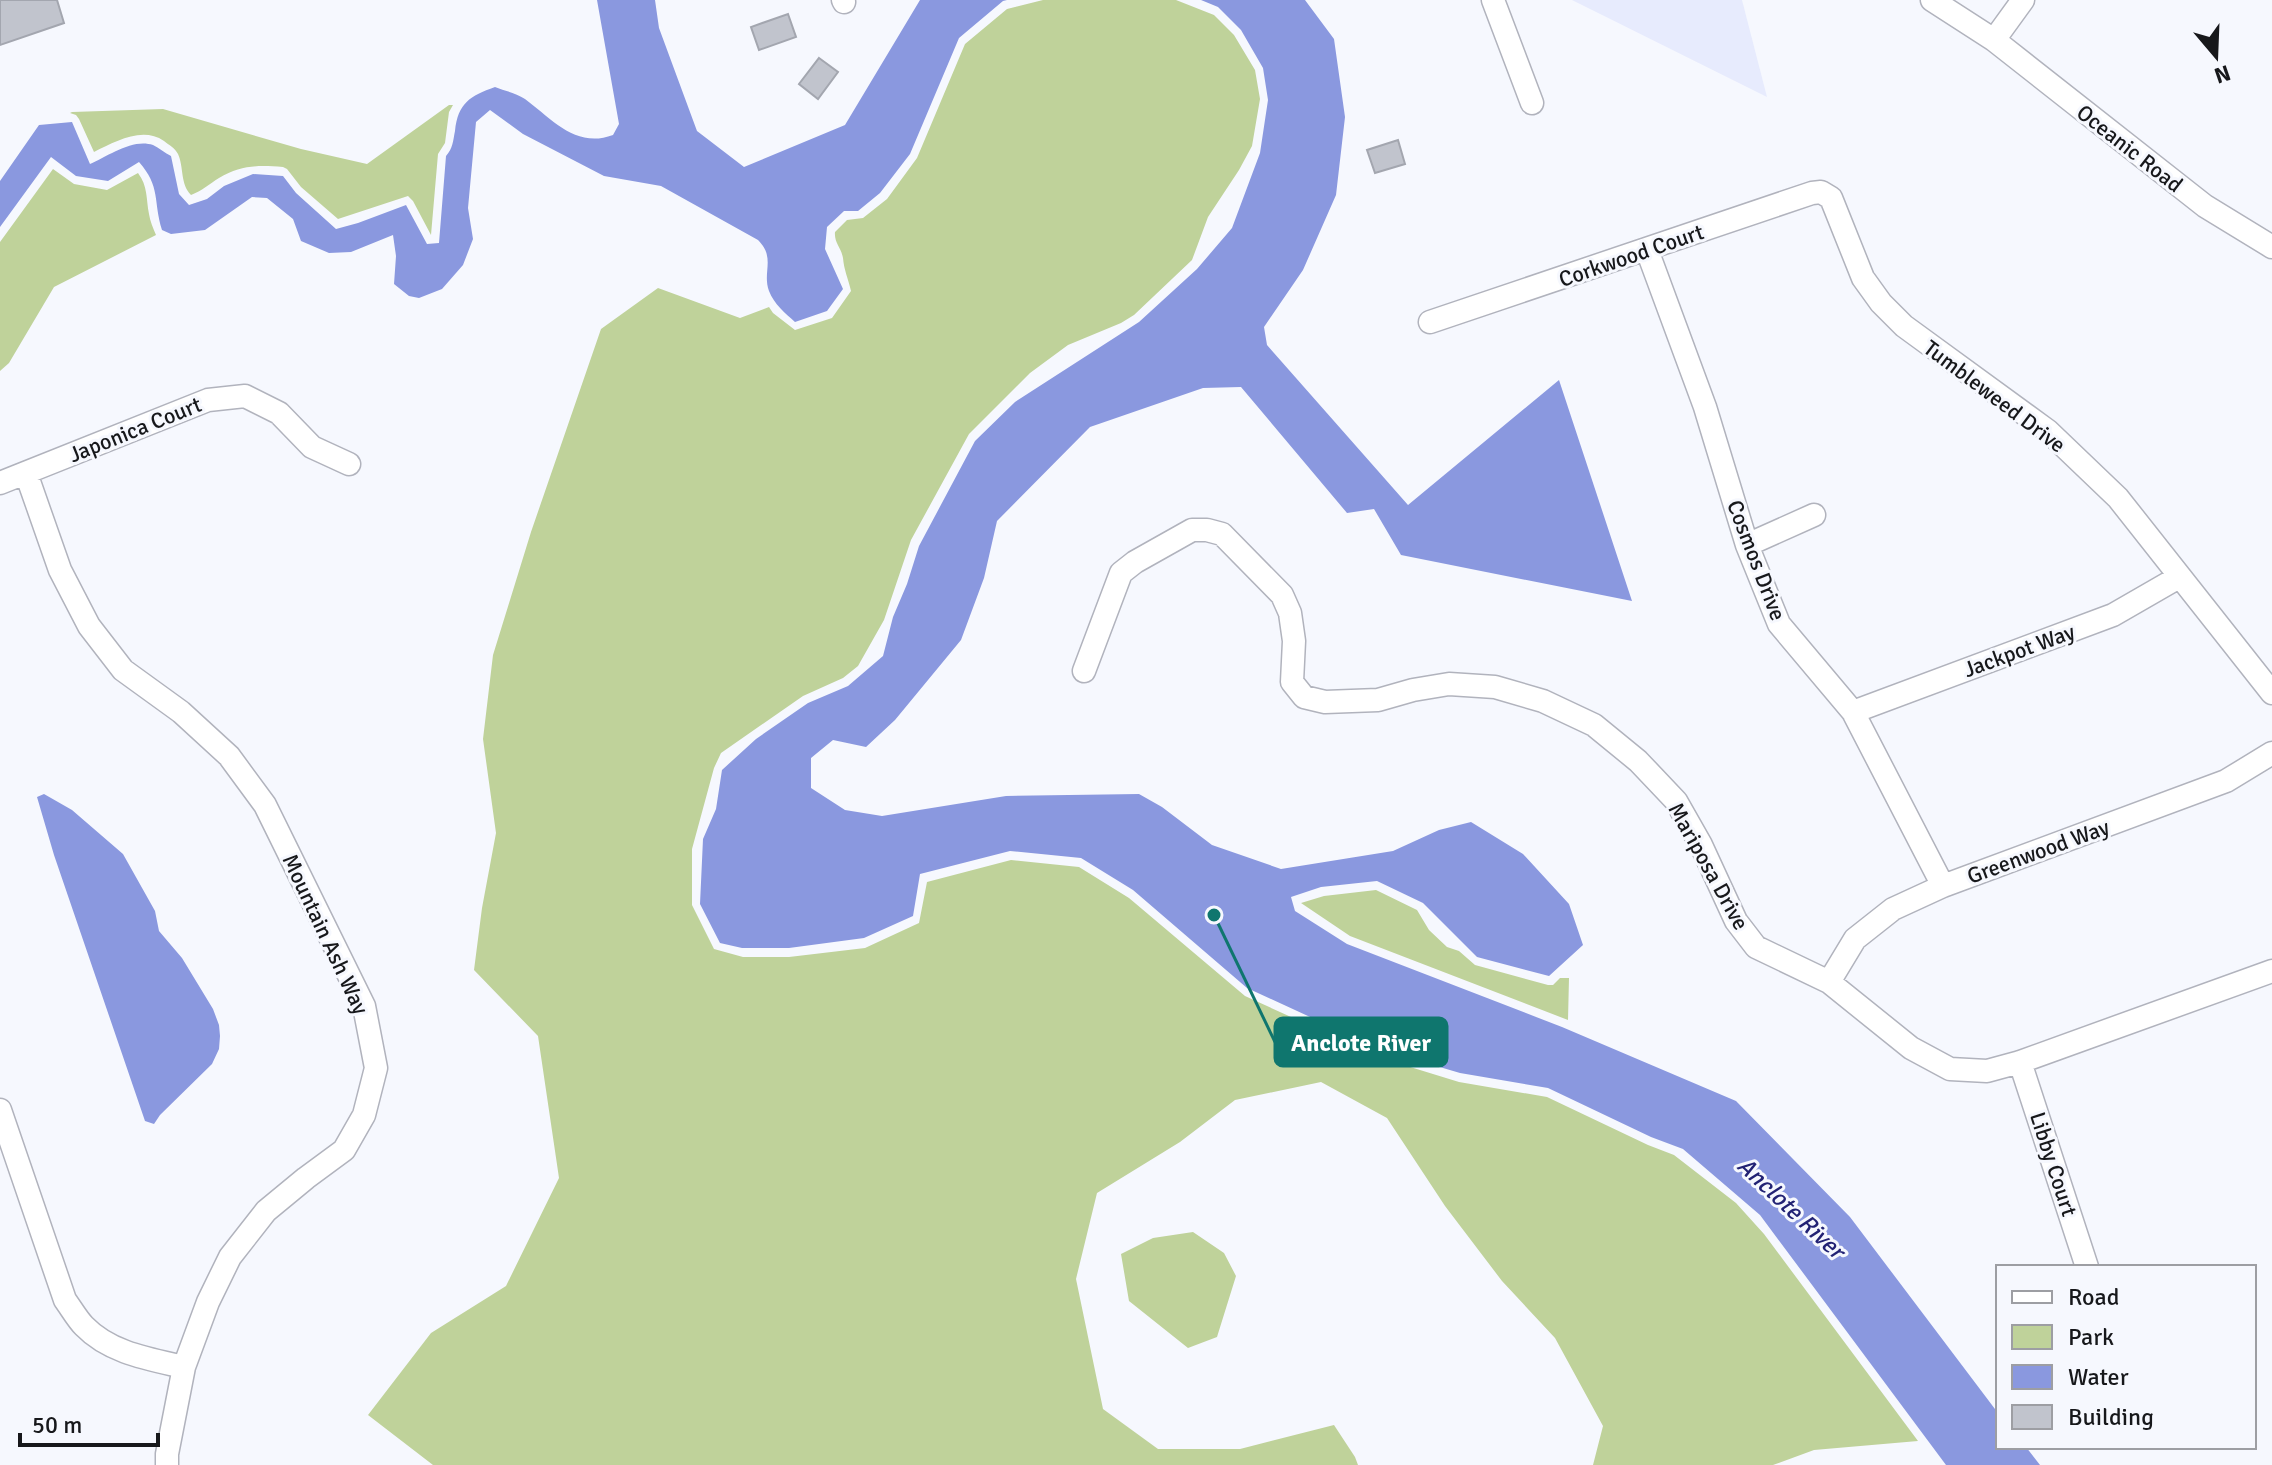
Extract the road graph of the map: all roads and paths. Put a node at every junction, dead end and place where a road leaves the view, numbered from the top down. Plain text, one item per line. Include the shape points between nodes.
1 (1493, 0) edge
2 (1932, 0) edge
3 (2023, 0) edge
4 (1994, 40) junction
5 (1532, 103) dead end
6 (1831, 198) joint
7 (2272, 247) edge
8 (1647, 250) junction
9 (1430, 322) dead end
10 (349, 464) dead end
11 (26, 473) junction
12 (0, 483) edge
13 (1814, 515) dead end
14 (1747, 545) junction
15 (2179, 577) junction
16 (1084, 671) dead end
17 (2272, 693) edge
18 (1853, 712) junction
19 (2272, 753) edge
20 (1943, 886) junction
21 (2272, 971) edge
22 (1829, 982) junction
23 (2020, 1062) junction
24 (0, 1110) edge
25 (2086, 1265) edge
26 (184, 1367) junction
27 (167, 1465) edge

1 - 5 street
2 - 4 street, Oceanic Road
3 - 4 street
4 - 7 street, Oceanic Road via 2205,206
6 - 8 street, Corkwood Court via 1812,193
6 - 15 street, Tumbleweed Drive via 1863,278 1881,303 1904,326 2048,431 2118,498
8 - 9 street, Corkwood Court
8 - 14 street, Cosmos Drive via 1705,407
10 - 11 street, Japonica Court via 312,447 279,413 245,396 208,400
11 - 12 street, Japonica Court
11 - 26 street, Mountain Ash Way via 60,570 89,626 123,670 229,756 265,805 364,1006 376,1068 364,1115 344,1150 266,1211 230,1257
13 - 14 street
14 - 18 street, Cosmos Drive via 1779,624
15 - 17 street, Tumbleweed Drive
15 - 18 street, Jackpot Way via 2113,615
16 - 22 street, Mariposa Drive via 1121,573 1192,530 1222,534 1282,595 1294,641 1292,682 1304,697 1325,702 1378,700 1449,684 1495,687 1543,701 1594,725 1676,801 1736,921 1756,947
18 - 20 street, Cosmos Drive
19 - 20 street, Greenwood Way via 2226,781
20 - 22 street, Greenwood Way via 1893,909 1855,939
21 - 23 street, Mariposa Drive
22 - 23 street, Mariposa Drive via 1911,1048 1950,1069 1987,1071
23 - 25 street, Libby Court
24 - 26 street via 65,1300 84,1326 110,1346
26 - 27 street, Mountain Ash Way

